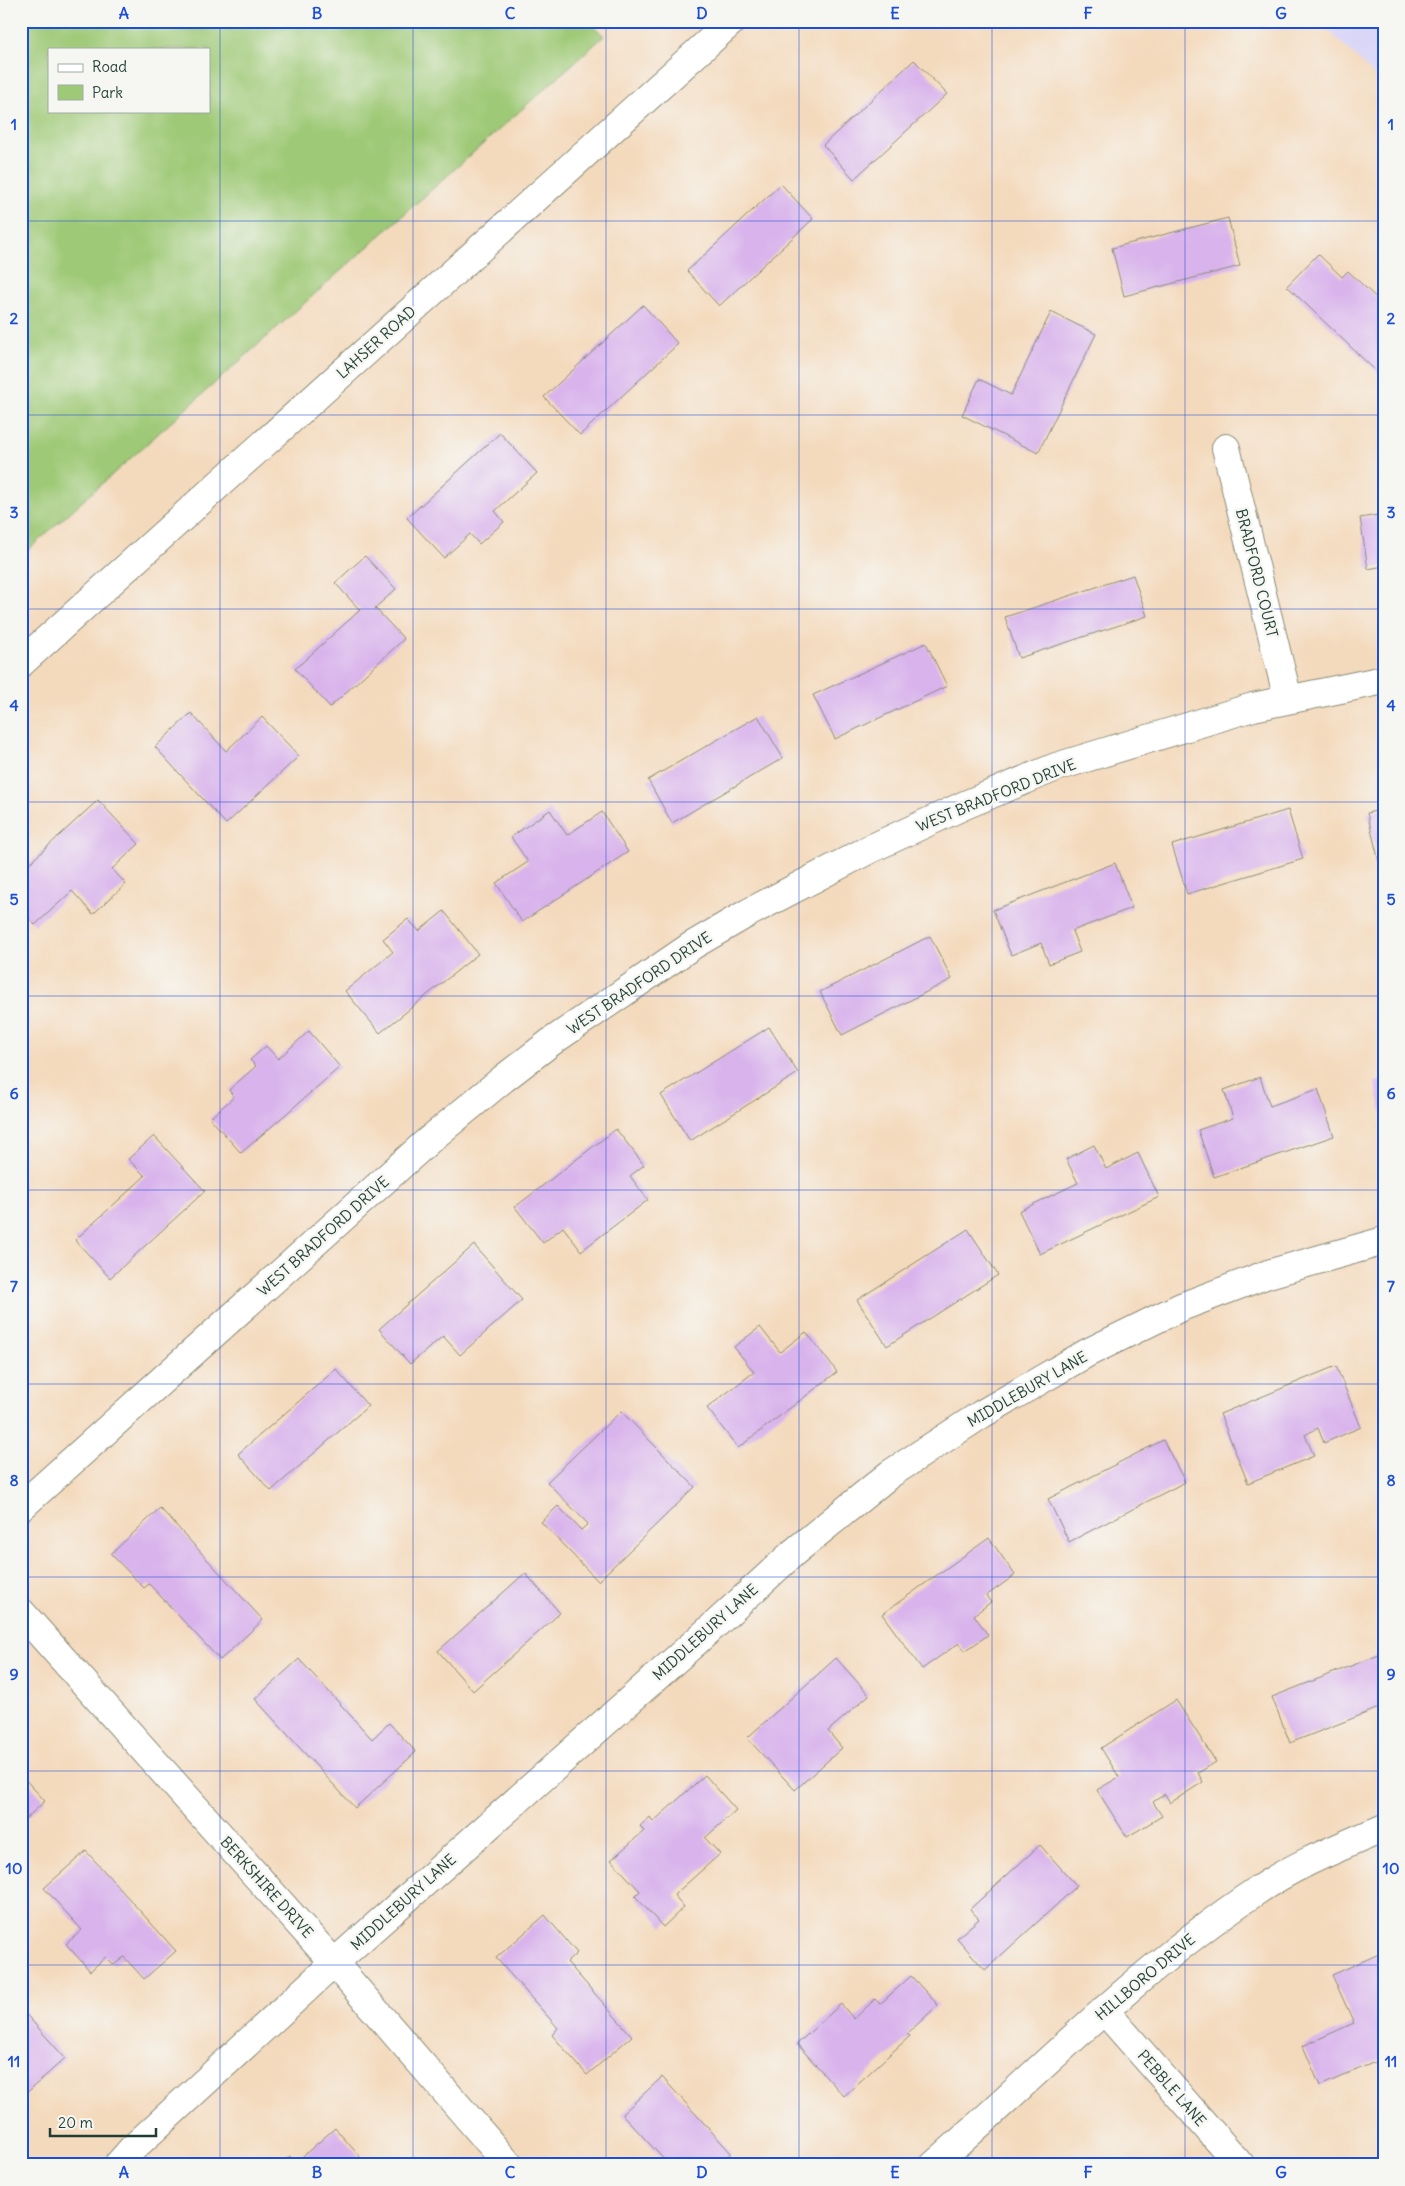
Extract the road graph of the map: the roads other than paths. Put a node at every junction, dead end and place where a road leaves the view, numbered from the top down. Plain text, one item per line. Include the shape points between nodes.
1 (732, 21) edge
2 (1226, 448) dead end
3 (21, 663) edge
4 (1384, 680) edge
5 (1288, 699) junction
6 (1384, 1241) edge
7 (21, 1507) edge
8 (21, 1612) edge
9 (1384, 1828) edge
10 (334, 1963) junction
11 (1104, 2010) junction
12 (118, 2165) edge
13 (509, 2165) edge
14 (934, 2165) edge
15 (1240, 2165) edge

1 - 3 street, LAHSER ROAD
2 - 5 street, BRADFORD COURT
4 - 5 street, WEST BRADFORD DRIVE
5 - 7 street, WEST BRADFORD DRIVE via 1253,706 1065,764 1020,782 870,848 694,945 551,1042 428,1141
6 - 10 street, MIDDLEBURY LANE via 1268,1274 1182,1307 1079,1358 982,1414 890,1474 793,1553
8 - 10 street, BERKSHIRE DRIVE
9 - 11 street, HILLBORO DRIVE via 1322,1855 1256,1891 1193,1937
10 - 12 street, MIDDLEBURY LANE
10 - 13 street, BERKSHIRE DRIVE
11 - 14 street, HILLBORO DRIVE
11 - 15 street, PEBBLE LANE

